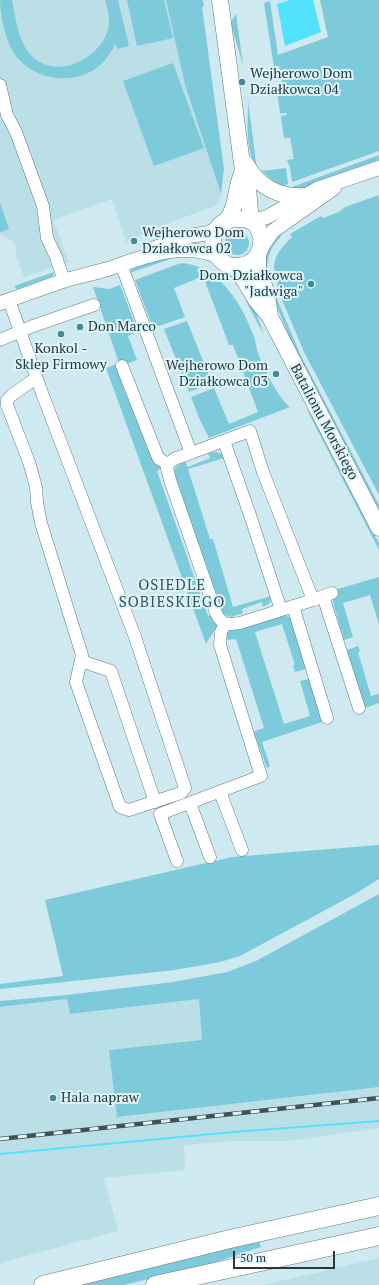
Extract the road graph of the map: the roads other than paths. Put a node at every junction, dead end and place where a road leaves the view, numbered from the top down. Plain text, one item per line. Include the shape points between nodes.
1 (220, 0) edge
2 (0, 85) edge
3 (242, 155) junction
4 (379, 168) edge
5 (243, 171) junction
6 (346, 180) junction
7 (305, 196) junction
8 (252, 222) junction
9 (222, 224) junction
10 (260, 252) junction
11 (217, 256) junction
12 (127, 262) junction
13 (234, 266) junction
14 (64, 280) junction
15 (5, 302) edge
16 (94, 305) dead end
17 (270, 316) junction
18 (21, 332) junction
19 (0, 340) edge
20 (122, 366) dead end
21 (36, 378) junction
22 (224, 441) junction
23 (191, 453) junction
24 (168, 464) junction
25 (379, 528) edge
26 (323, 597) junction
27 (293, 606) junction
28 (281, 610) junction
29 (222, 622) junction
30 (81, 661) junction
31 (359, 708) dead end
32 (328, 718) dead end
33 (220, 792) junction
34 (155, 802) junction
35 (190, 803) junction
36 (242, 850) dead end
37 (210, 857) dead end
38 (177, 861) dead end
39 (379, 1206) edge
40 (379, 1236) edge
41 (43, 1285) edge
42 (155, 1285) edge

1 - 3 main road
2 - 14 street via 7,115 16,132 43,206 47,238
3 - 5 main road
3 - 7 main road via 256,180 266,187 279,194
4 - 6 street
5 - 8 main road
5 - 9 main road via 236,202 230,216
6 - 7 street via 317,189
6 - 10 street via 280,226 269,236
7 - 8 street via 267,217
8 - 9 main road via 236,219
8 - 10 main road via 262,238
9 - 11 main road via 214,235
9 - 12 street via 209,233 175,239
10 - 13 main road via 252,262 244,266
10 - 17 main road, Batalionu Morskiego via 258,268 267,294
11 - 12 street via 200,250 177,250
11 - 13 main road via 221,261
12 - 14 street
12 - 23 street
13 - 17 main road, Batalionu Morskiego via 256,300
14 - 15 street
15 - 18 street
16 - 18 street
17 - 25 main road, Batalionu Morskiego
18 - 19 street
18 - 21 street
20 - 24 street via 157,455
21 - 30 street via 12,395 6,403 29,462 36,487 41,523 82,655
21 - 34 street via 135,637 186,788 181,794
22 - 23 street
22 - 26 street via 250,431 263,472
22 - 28 street
23 - 24 street
24 - 29 street via 170,480
26 - 27 street
26 - 31 street
27 - 28 street
27 - 32 street
28 - 29 street via 232,624
29 - 33 street via 220,645 260,776
30 - 34 street via 112,671
30 - 34 street via 76,682 120,806 129,810
33 - 35 street
33 - 36 street
35 - 37 street
35 - 38 street via 160,814
39 - 41 main road
40 - 42 main road

